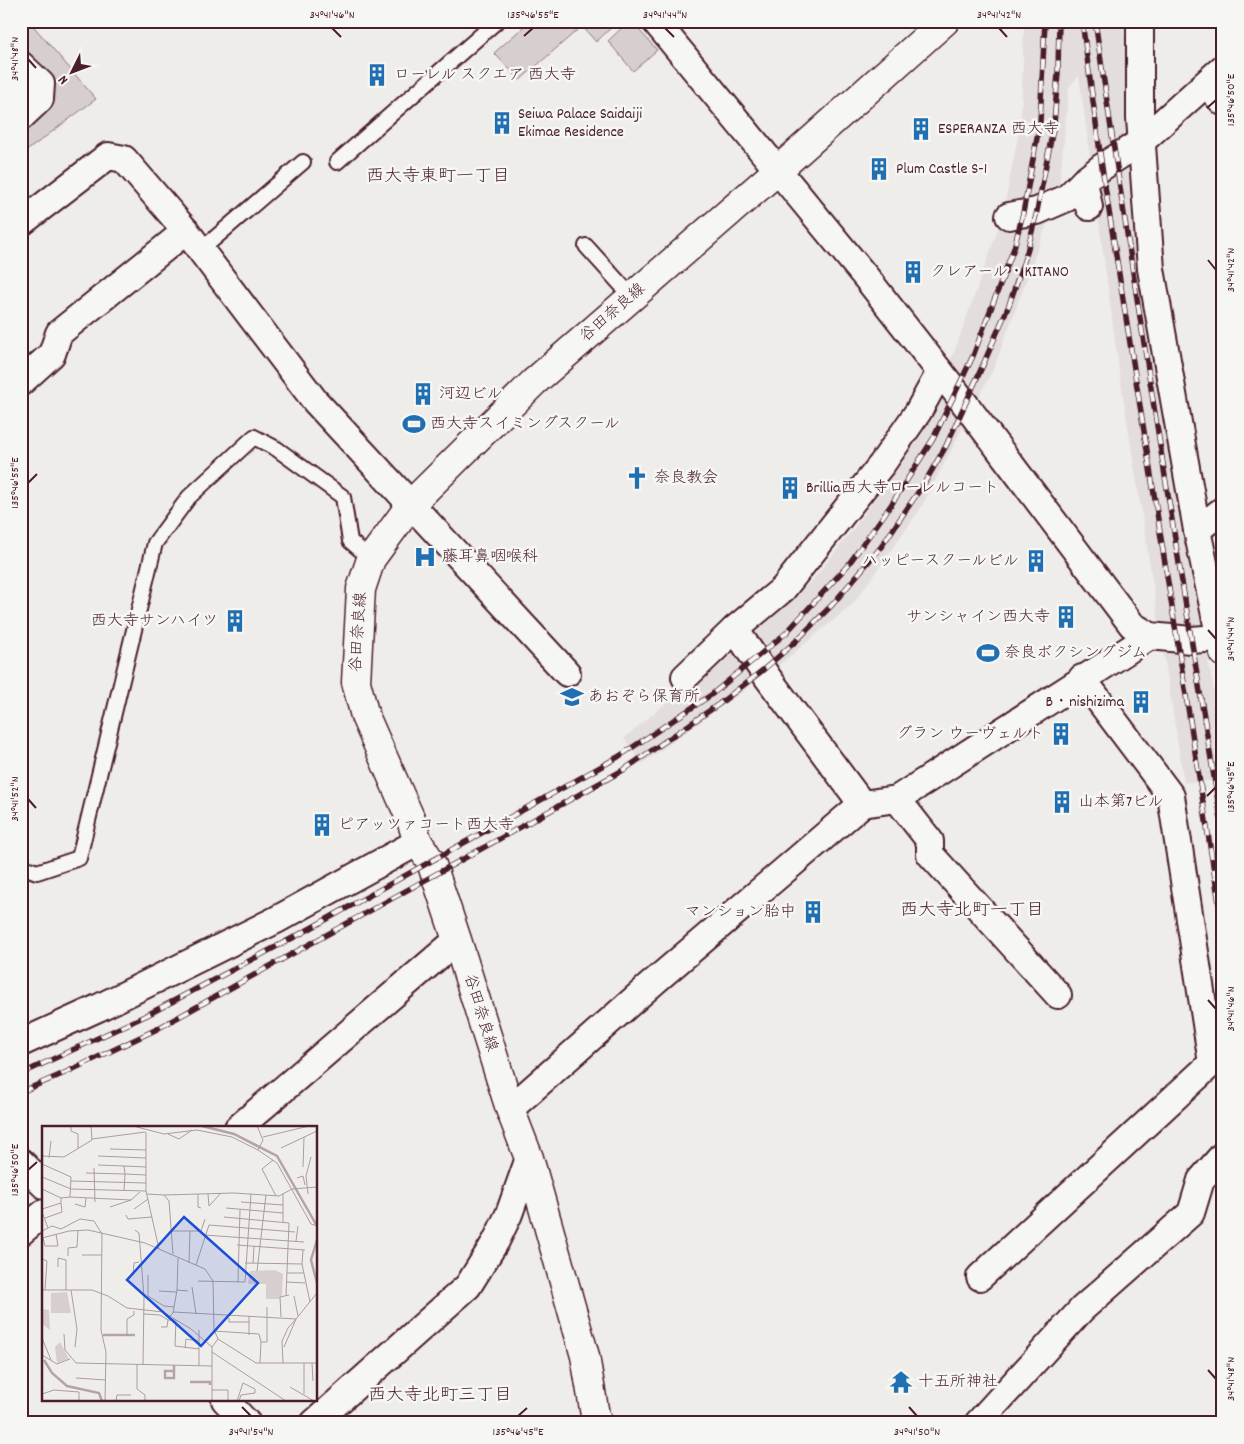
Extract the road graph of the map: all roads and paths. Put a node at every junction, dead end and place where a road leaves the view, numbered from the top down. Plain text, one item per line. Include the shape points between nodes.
1 (497, 21) edge
2 (655, 21) edge
3 (945, 21) edge
4 (1140, 21) edge
5 (21, 65) edge
6 (1217, 85) edge
7 (21, 117) edge
8 (1142, 141) junction
9 (303, 162) dead end
10 (337, 162) dead end
11 (778, 170) junction
12 (1084, 181) junction
13 (1089, 207) dead end
14 (1009, 216) dead end
15 (21, 223) edge
16 (193, 240) junction
17 (586, 246) dead end
18 (632, 297) junction
19 (940, 372) junction
20 (21, 382) edge
21 (412, 504) junction
22 (1223, 510) edge
23 (1207, 544) edge
24 (371, 559) junction
25 (735, 629) junction
26 (1150, 636) junction
27 (1220, 646) edge
28 (567, 673) dead end
29 (685, 677) dead end
30 (1082, 678) junction
31 (896, 799) junction
32 (862, 804) junction
33 (418, 842) junction
34 (21, 866) edge
35 (457, 940) junction
36 (1058, 995) dead end
37 (21, 1043) edge
38 (510, 1109) junction
39 (240, 1126) edge
40 (1223, 1155) edge
41 (529, 1158) junction
42 (21, 1162) edge
43 (42, 1183) edge
44 (42, 1215) edge
45 (21, 1232) edge
46 (980, 1278) dead end
47 (227, 1402) edge
48 (594, 1420) edge
49 (247, 1423) edge
50 (314, 1423) edge
51 (978, 1423) edge

1 - 10 lane
2 - 11 street
3 - 11 main road, 谷田奈良線
4 - 8 street
5 - 7 street via 42,84 40,99
6 - 8 street
8 - 12 street
8 - 23 street via 1151,269
9 - 16 lane
11 - 18 main road, 谷田奈良線
11 - 19 street
12 - 13 street
12 - 14 street via 1067,198 1038,211
15 - 16 street via 108,156 124,159
16 - 20 street via 59,333 52,354
16 - 21 street via 316,401
17 - 18 lane
18 - 21 main road, 谷田奈良線 via 534,382
19 - 25 street via 918,412 882,464 816,549 782,589
19 - 26 street via 1132,625
21 - 24 main road, 谷田奈良線
21 - 28 street
22 - 23 street
23 - 27 street
24 - 33 main road, 谷田奈良線 via 361,589 356,682 365,716
24 - 34 lane via 350,541 342,497 277,449 254,438 189,497 155,542 79,858 37,872
25 - 29 street
25 - 32 street
26 - 27 street
26 - 30 street
30 - 31 street
30 - 46 street via 1171,796 1212,1062
31 - 32 street
31 - 36 street via 930,840 930,854
32 - 38 street
33 - 35 main road, 谷田奈良線 via 431,862
33 - 37 street via 276,920
35 - 38 main road, 谷田奈良線
35 - 39 street
38 - 41 main road, 谷田奈良線
40 - 51 street via 1202,1180 1191,1213 1082,1310
41 - 48 main road, 谷田奈良線 via 585,1356
41 - 50 street via 509,1214 468,1286
42 - 43 street
44 - 45 street
47 - 49 street

